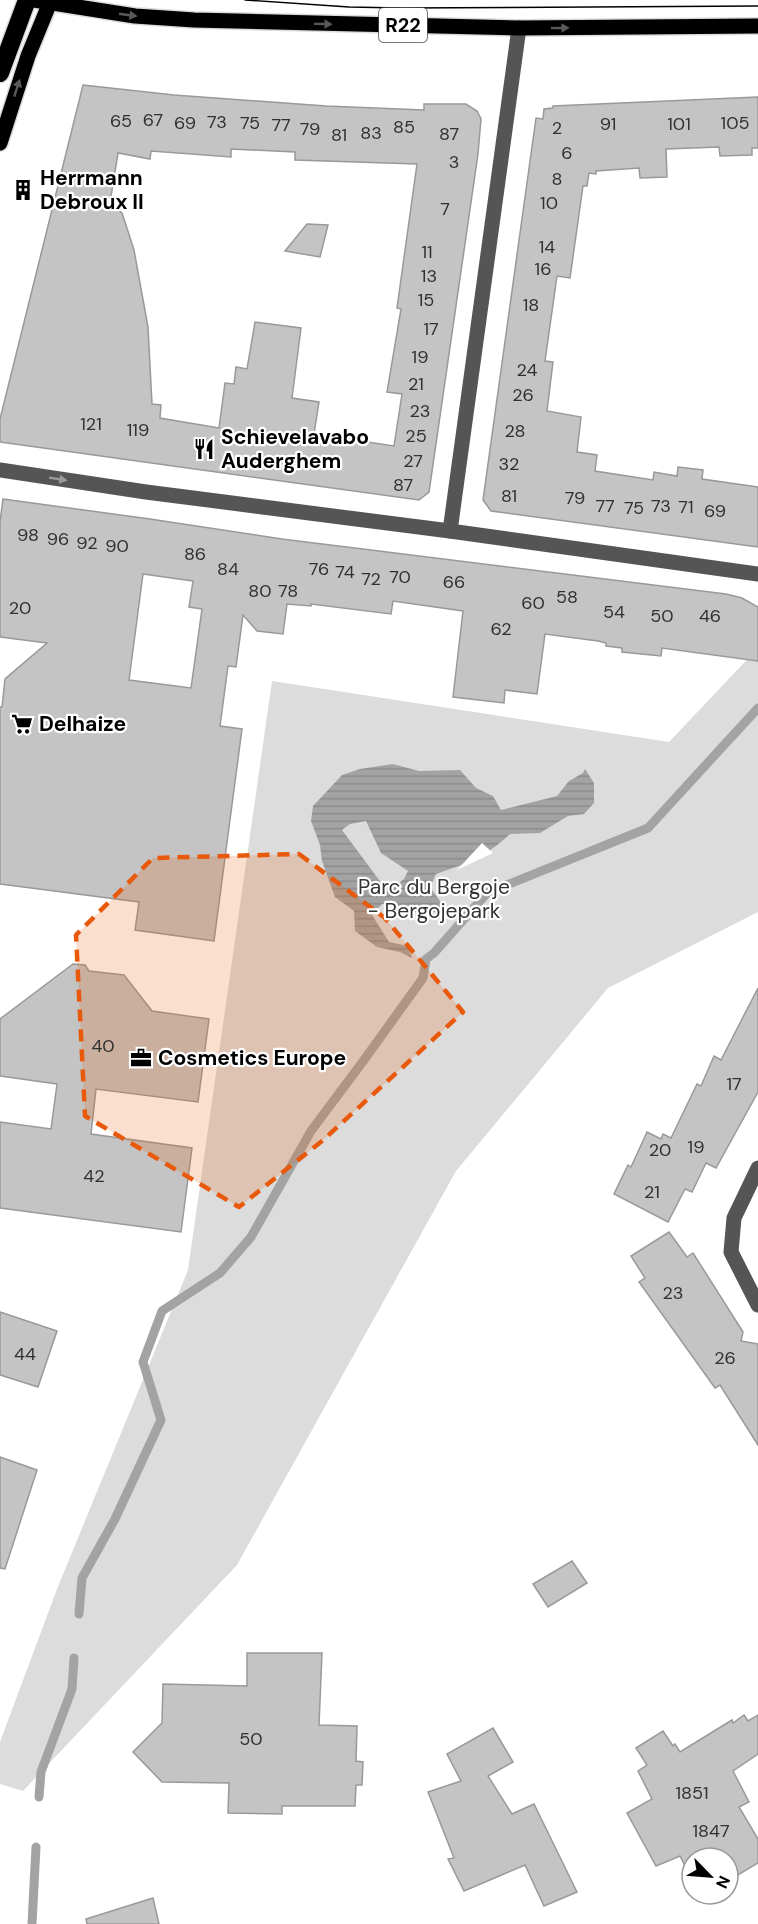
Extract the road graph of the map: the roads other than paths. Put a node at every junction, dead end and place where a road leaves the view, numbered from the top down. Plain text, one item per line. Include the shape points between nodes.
1 (27, 0) edge
2 (34, 0) edge
3 (50, 1) edge
4 (758, 26) edge
5 (519, 28) junction
6 (0, 73) edge
7 (0, 143) edge
8 (0, 470) edge
9 (450, 531) junction
10 (758, 574) edge
11 (758, 1168) edge
12 (758, 1305) edge

1 - 6 highway
2 - 3 main road, R22
3 -> 5 main road, R22 via 135,16 194,21
7 -> 3 main road
5 -> 4 main road, R22
5 - 9 street
8 -> 9 street
9 - 10 street
11 - 12 street via 734,1218 731,1252

